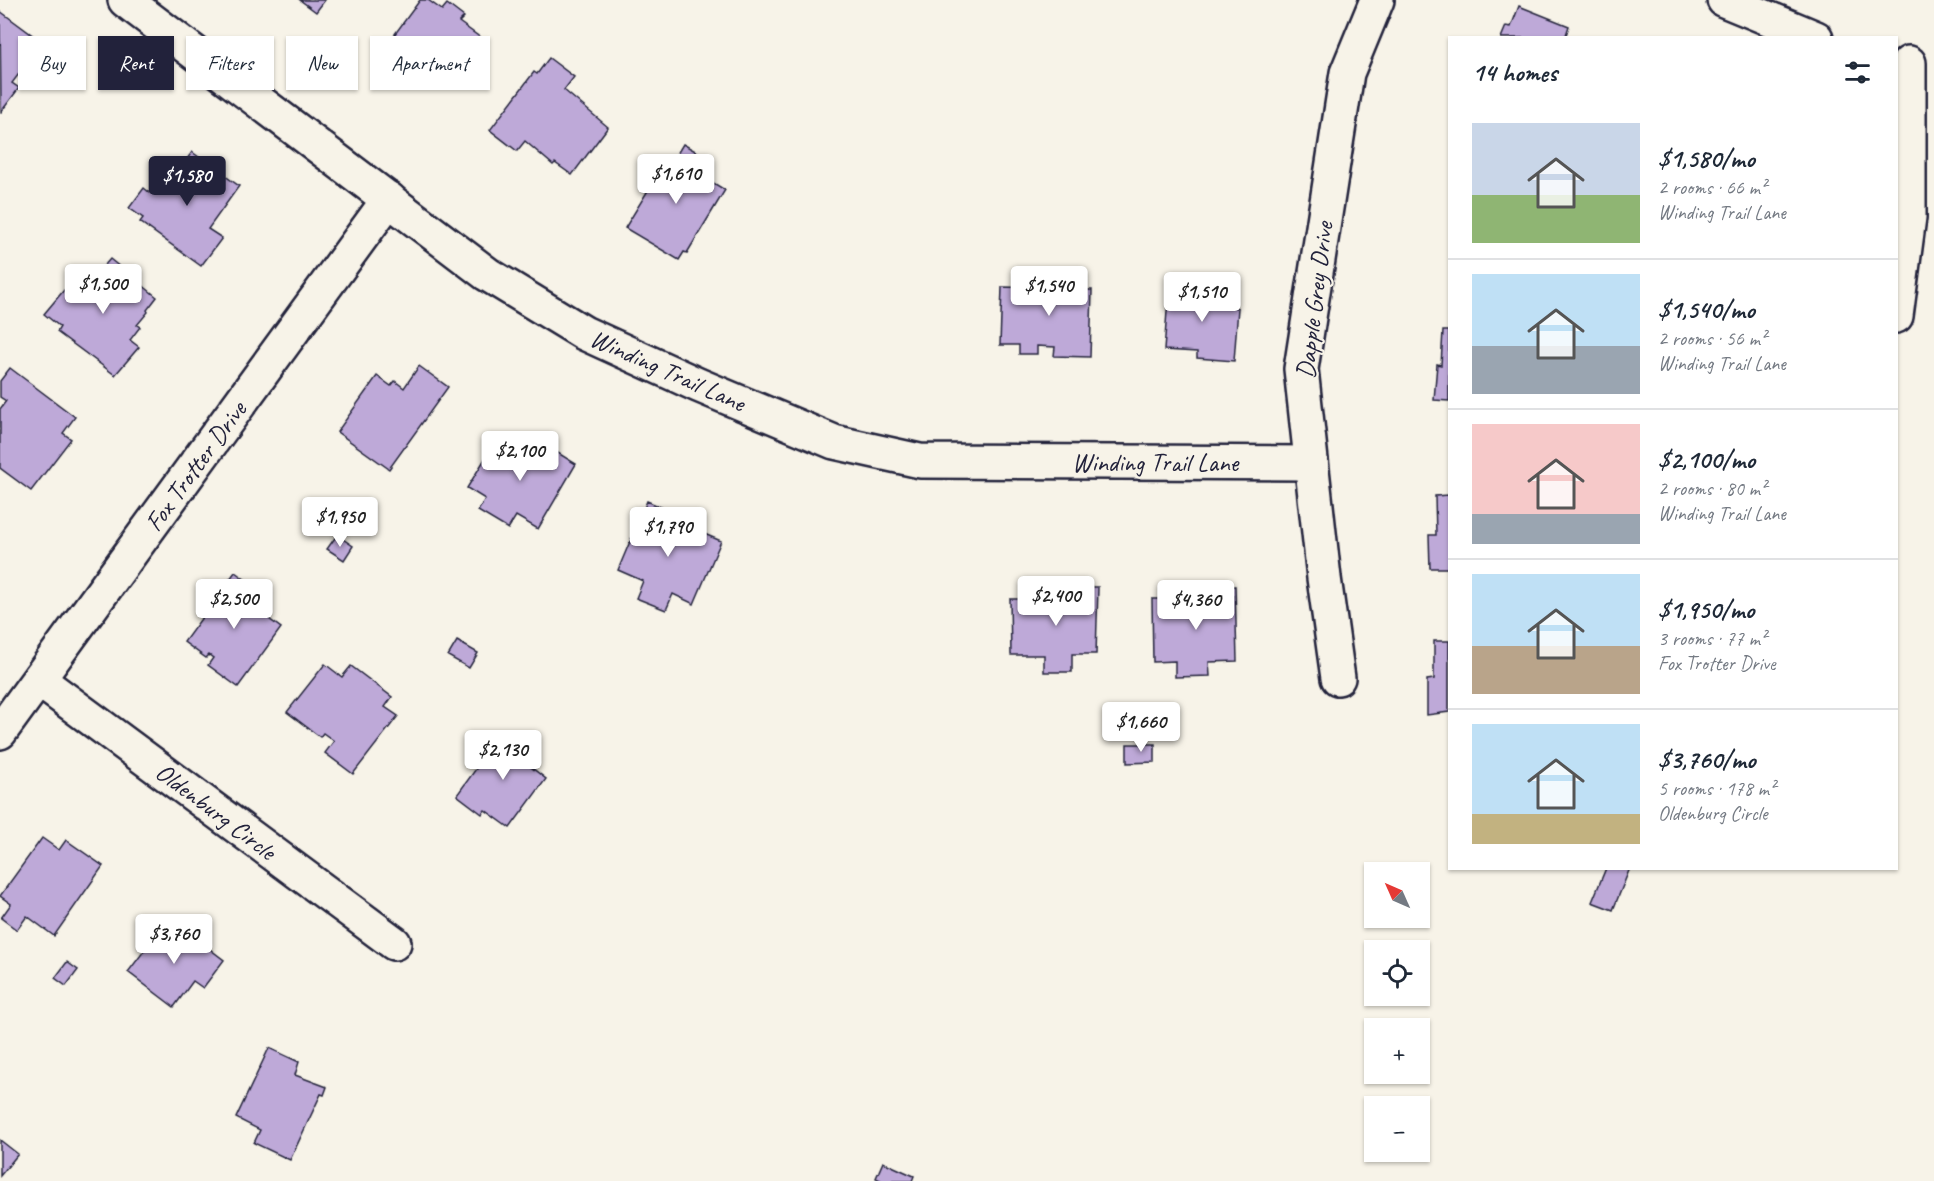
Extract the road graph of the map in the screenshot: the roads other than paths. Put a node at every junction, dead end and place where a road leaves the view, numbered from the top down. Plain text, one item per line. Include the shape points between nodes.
1 (125, 0) edge
2 (1377, 0) edge
3 (1724, 0) edge
4 (1811, 36) edge
5 (1913, 62) edge
6 (389, 199) junction
7 (1898, 301) edge
8 (1311, 463) junction
9 (1338, 678) dead end
10 (39, 680) junction
11 (0, 732) edge
12 (393, 943) dead end

1 - 6 street, Winding Trail Lane
2 - 8 street, Dapple Grey Drive via 1347,73 1301,369
3 - 4 street
5 - 7 street via 1909,217
6 - 8 street, Winding Trail Lane via 487,274 584,333 834,442 920,461
6 - 10 street, Fox Trotter Drive
8 - 9 street, Dapple Grey Drive
10 - 11 street, Fox Trotter Drive
10 - 12 street, Oldenburg Circle

